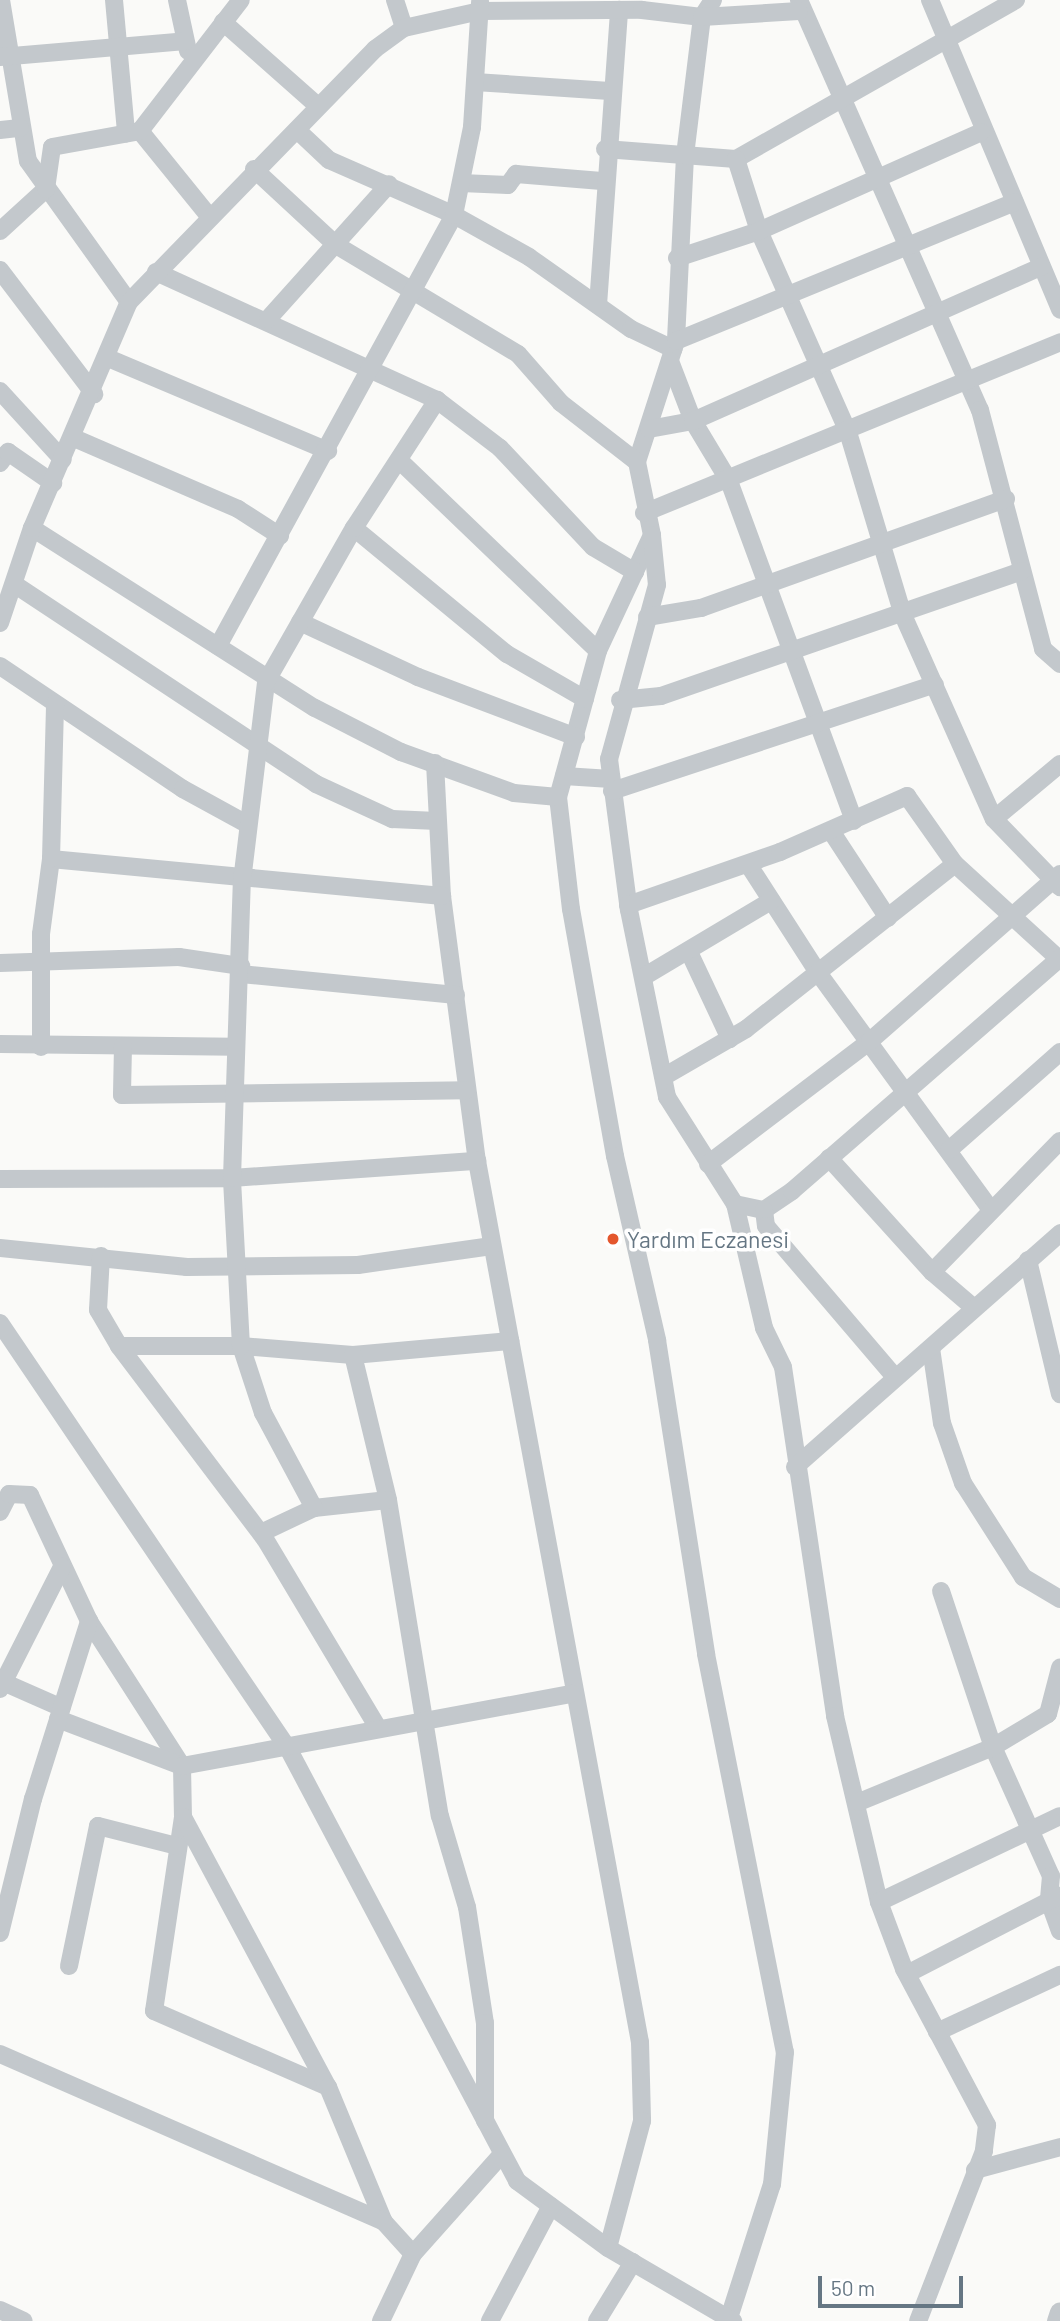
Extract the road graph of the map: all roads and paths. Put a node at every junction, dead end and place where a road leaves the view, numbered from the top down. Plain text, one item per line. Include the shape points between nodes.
1 (1, 0) edge
2 (114, 0) edge
3 (177, 0) edge
4 (241, 0) edge
5 (395, 0) edge
6 (713, 0) edge
7 (930, 0) edge
8 (1017, 0) edge
9 (643, 5) edge
10 (799, 5) edge
11 (480, 6) edge
12 (619, 10) junction
13 (702, 17) junction
14 (223, 22) junction
15 (404, 28) junction
16 (946, 37) junction
17 (184, 41) junction
18 (121, 46) junction
19 (5, 56) edge
20 (191, 61) junction
21 (475, 82) junction
22 (610, 91) junction
23 (845, 102) junction
24 (318, 106) junction
25 (20, 128) junction
26 (0, 130) edge
27 (297, 130) junction
28 (133, 132) junction
29 (981, 132) junction
30 (605, 149) junction
31 (685, 156) junction
32 (736, 159) junction
33 (254, 169) junction
34 (873, 176) junction
35 (603, 181) junction
36 (461, 183) junction
37 (389, 184) junction
38 (46, 189) junction
39 (1016, 202) junction
40 (208, 215) junction
41 (454, 215) junction
42 (0, 230) edge
43 (759, 231) junction
44 (336, 245) junction
45 (909, 248) junction
46 (677, 258) junction
47 (1041, 267) junction
48 (0, 270) edge
49 (156, 272) junction
50 (415, 292) junction
51 (789, 297) junction
52 (129, 302) junction
53 (598, 304) junction
54 (1060, 310) edge
55 (937, 313) junction
56 (268, 319) junction
57 (1060, 342) edge
58 (673, 350) junction
59 (108, 358) junction
60 (816, 361) junction
61 (372, 374) junction
62 (967, 380) junction
63 (0, 391) edge
64 (94, 394) junction
65 (437, 400) junction
66 (693, 421) junction
67 (649, 429) junction
68 (848, 432) junction
69 (74, 438) junction
70 (328, 451) junction
71 (63, 460) junction
72 (400, 461) junction
73 (0, 463) edge
74 (637, 463) junction
75 (729, 481) junction
76 (53, 483) junction
77 (1006, 499) junction
78 (644, 513) junction
79 (32, 528) junction
80 (354, 528) junction
81 (652, 535) junction
82 (280, 536) junction
83 (880, 539) junction
84 (1022, 571) junction
85 (635, 572) junction
86 (768, 582) junction
87 (14, 584) junction
88 (2, 614) edge
89 (903, 615) junction
90 (647, 617) junction
91 (300, 622) junction
92 (218, 646) junction
93 (795, 650) junction
94 (598, 651) junction
95 (1060, 664) edge
96 (0, 666) edge
97 (266, 682) junction
98 (935, 684) junction
99 (585, 699) junction
100 (620, 700) junction
101 (55, 704) junction
102 (822, 726) junction
103 (576, 737) junction
104 (259, 750) junction
105 (435, 763) junction
106 (1060, 764) edge
107 (564, 776) junction
108 (611, 785) junction
109 (558, 797) junction
110 (994, 819) junction
111 (438, 821) junction
112 (854, 821) junction
113 (247, 824) junction
114 (831, 831) junction
115 (51, 859) junction
116 (748, 864) junction
117 (955, 864) junction
118 (242, 881) junction
119 (1058, 881) edge
120 (442, 896) junction
121 (771, 901) junction
122 (628, 905) junction
123 (1013, 917) junction
124 (888, 918) junction
125 (690, 954) junction
126 (1059, 958) edge
127 (0, 963) edge
128 (41, 963) junction
129 (241, 970) junction
130 (819, 974) junction
131 (645, 976) junction
132 (456, 995) junction
133 (730, 1039) junction
134 (870, 1041) junction
135 (0, 1044) edge
136 (123, 1046) junction
137 (41, 1047) junction
138 (234, 1047) junction
139 (1060, 1052) edge
140 (665, 1076) junction
141 (903, 1088) junction
142 (466, 1090) junction
143 (232, 1095) junction
144 (1060, 1141) edge
145 (949, 1150) junction
146 (829, 1158) junction
147 (477, 1161) junction
148 (708, 1164) junction
149 (232, 1178) junction
150 (0, 1179) edge
151 (735, 1204) junction
152 (989, 1207) junction
153 (764, 1210) junction
154 (1060, 1233) edge
155 (492, 1246) junction
156 (0, 1248) edge
157 (101, 1256) junction
158 (1028, 1260) junction
159 (239, 1265) junction
160 (932, 1272) junction
161 (972, 1307) junction
162 (3, 1335) edge
163 (510, 1341) junction
164 (119, 1346) junction
165 (241, 1346) junction
166 (931, 1348) junction
167 (353, 1355) junction
168 (895, 1377) junction
169 (1060, 1394) edge
170 (796, 1467) junction
171 (388, 1500) junction
172 (314, 1508) junction
173 (0, 1512) edge
174 (261, 1532) junction
175 (62, 1567) junction
176 (941, 1591) dead end
177 (1060, 1599) edge
178 (89, 1621) junction
179 (1060, 1668) edge
180 (2, 1686) edge
181 (571, 1694) junction
182 (60, 1714) junction
183 (422, 1718) junction
184 (378, 1727) junction
185 (993, 1747) junction
186 (289, 1750) junction
187 (182, 1766) junction
188 (859, 1802) junction
189 (1060, 1816) edge
190 (183, 1817) junction
191 (1030, 1829) junction
192 (177, 1846) junction
193 (1055, 1898) edge
194 (879, 1902) junction
195 (1060, 1931) edge
196 (0, 1933) edge
197 (69, 1966) dead end
198 (906, 1974) junction
199 (1060, 1975) edge
200 (937, 2032) junction
201 (0, 2054) edge
202 (328, 2087) junction
203 (485, 2122) junction
204 (1060, 2147) edge
205 (502, 2154) junction
206 (975, 2170) junction
207 (551, 2206) junction
208 (384, 2222) junction
209 (608, 2248) junction
210 (413, 2254) junction
211 (633, 2262) junction
212 (0, 2310) edge
213 (1060, 2312) edge
214 (731, 2320) edge
215 (24, 2321) edge
216 (381, 2321) edge
217 (490, 2321) edge
218 (597, 2321) edge
219 (918, 2321) edge
220 (1057, 2321) edge

1 - 19 street
2 - 18 street
3 - 17 street
4 - 14 street
5 - 15 street
6 - 13 street
7 - 16 street
8 - 16 street
9 - 12 street
9 - 13 street
10 - 13 street
10 - 23 street
11 - 12 street
11 - 15 street
11 - 21 street
12 - 22 street
13 - 31 street
14 - 20 street
14 - 24 street
15 - 24 street
16 - 23 street
16 - 29 street
17 - 18 street
17 - 20 street
18 - 19 street
18 - 28 street
19 - 25 street
20 - 28 street
21 - 22 street
21 - 36 street
22 - 30 street
23 - 32 street
23 - 34 street
24 - 27 street
25 - 26 street
25 - 38 street via 28,161
27 - 33 street
27 - 37 street via 329,160
28 - 38 street via 52,146
28 - 40 street
29 - 34 street
29 - 39 street
30 - 31 street
30 - 35 street
31 - 32 street
31 - 46 street
32 - 43 street
33 - 40 street
33 - 44 street
34 - 43 street
34 - 45 street
35 - 36 street via 516,174 509,185
35 - 53 street
36 - 41 street
37 - 41 street
37 - 44 street
38 - 42 street
38 - 52 street
39 - 45 street
39 - 47 street
40 - 49 street
41 - 50 street
41 - 53 street
43 - 46 street
43 - 51 street
44 - 50 street
44 - 56 street
45 - 51 street
45 - 55 street
46 - 58 street
47 - 54 street
47 - 55 street
48 - 64 street
49 - 52 street
49 - 56 street
50 - 61 street
50 - 74 street via 518,354 561,403
51 - 58 street
51 - 60 street
52 - 59 street
53 - 58 street
55 - 60 street
55 - 62 street
56 - 61 street
57 - 62 street
58 - 66 street
58 - 67 street
59 - 64 street
59 - 70 street
60 - 66 street
60 - 68 street
61 - 65 street
61 - 70 street
62 - 68 street
62 - 77 street
63 - 71 street
64 - 69 street
65 - 72 street
65 - 85 street via 500,448 593,547
66 - 67 street
66 - 75 street
67 - 74 street
68 - 75 street
68 - 83 street
69 - 71 street
69 - 82 street via 239,509
70 - 82 street
71 - 76 street
72 - 80 street
72 - 94 street
73 - 76 street via 8,452
74 - 78 street
75 - 78 street
75 - 86 street
76 - 79 street
77 - 83 street
77 - 84 street
78 - 81 street
79 - 87 street
79 - 92 street
80 - 91 street
80 - 99 street via 507,654
81 - 85 street
81 - 90 street via 657,585
82 - 92 street
83 - 86 street
83 - 89 street
84 - 89 street
84 - 95 street via 1043,649
85 - 94 street
86 - 90 street via 701,608
86 - 93 street
87 - 88 street
87 - 104 street
89 - 93 street
89 - 98 street
90 - 100 street
91 - 97 street
91 - 103 street via 418,677
92 - 97 street
93 - 100 street via 661,696
93 - 102 street
94 - 99 street
96 - 101 street
97 - 104 street
97 - 105 street
98 - 102 street
98 - 110 street
99 - 103 street
100 - 108 street via 609,742
101 - 113 street
101 - 115 street
102 - 108 street
102 - 112 street
103 - 107 street
104 - 111 street via 392,819
104 - 113 street
105 - 109 street via 514,793
105 - 111 street
106 - 110 street
107 - 108 street
107 - 109 street
108 - 122 street
109 - 214 street via 571,909 615,1156 657,1340 706,1654 785,2052 772,2184
110 - 119 street
111 - 120 street
112 - 114 street
112 - 117 street via 907,796
113 - 118 street
114 - 116 street
114 - 124 street
115 - 118 street
115 - 128 street
116 - 121 street
116 - 122 street
117 - 123 street
117 - 124 street
118 - 120 street
118 - 129 street
119 - 123 street
120 - 132 street
121 - 125 street
121 - 130 street
122 - 131 street
123 - 126 street
123 - 134 street
124 - 130 street
125 - 131 street
125 - 133 street
126 - 141 street
127 - 128 street
128 - 129 street via 179,957
128 - 137 street
129 - 132 street
129 - 138 street
130 - 133 street
130 - 134 street
131 - 140 street
132 - 142 street
133 - 140 street
134 - 141 street
134 - 148 street
135 - 137 street
136 - 137 street
136 - 138 street
136 - 143 street via 122,1095
138 - 143 street
139 - 145 street
140 - 148 street via 667,1097
141 - 145 street
141 - 146 street
142 - 143 street
142 - 147 street
143 - 149 street
144 - 152 street
145 - 152 street
146 - 153 street
146 - 160 street
147 - 149 street
147 - 155 street
148 - 151 street
149 - 150 street
149 - 159 street
151 - 153 street
151 - 170 street via 764,1328 783,1367
152 - 160 street
153 - 168 street via 766,1226
154 - 158 street
155 - 159 street via 358,1265
155 - 163 street
156 - 157 street
157 - 159 street via 187,1267
157 - 164 street via 98,1310
158 - 161 street
158 - 169 street
159 - 165 street
160 - 161 street
161 - 166 street
162 - 186 street
163 - 167 street
163 - 181 street
164 - 165 street
164 - 174 street
165 - 167 street
165 - 172 street via 263,1413
166 - 168 street
166 - 177 street via 942,1423 963,1483 1023,1577
167 - 171 street
168 - 170 street
170 - 188 street via 835,1716
171 - 172 street
171 - 183 street
172 - 174 street
173 - 175 street via 9,1494 30,1496
174 - 184 street
175 - 178 street
175 - 180 street
176 - 185 street
178 - 182 street
178 - 187 street
179 - 185 street via 1048,1714
180 - 182 street
181 - 183 street
181 - 209 street via 640,2042 642,2121
182 - 187 street
182 - 196 street
183 - 184 street
183 - 203 street via 469,1920 485,2023
184 - 186 street
185 - 188 street
185 - 191 street
186 - 187 street
186 - 203 street
187 - 190 street
188 - 194 street
189 - 191 street
190 - 192 street
190 - 202 street
191 - 193 street via 1051,1876
191 - 194 street
192 - 197 street via 98,1826
192 - 202 street via 154,2011
193 - 195 street
193 - 198 street
194 - 198 street
198 - 200 street
199 - 200 street
200 - 206 street via 986,2125
201 - 208 street
202 - 208 street
203 - 205 street
204 - 206 street
205 - 207 street via 517,2181
205 - 210 street
206 - 219 street
207 - 209 street
207 - 217 street
208 - 210 street
209 - 211 street
210 - 216 street
211 - 214 street
211 - 218 street
212 - 215 street
213 - 220 street

